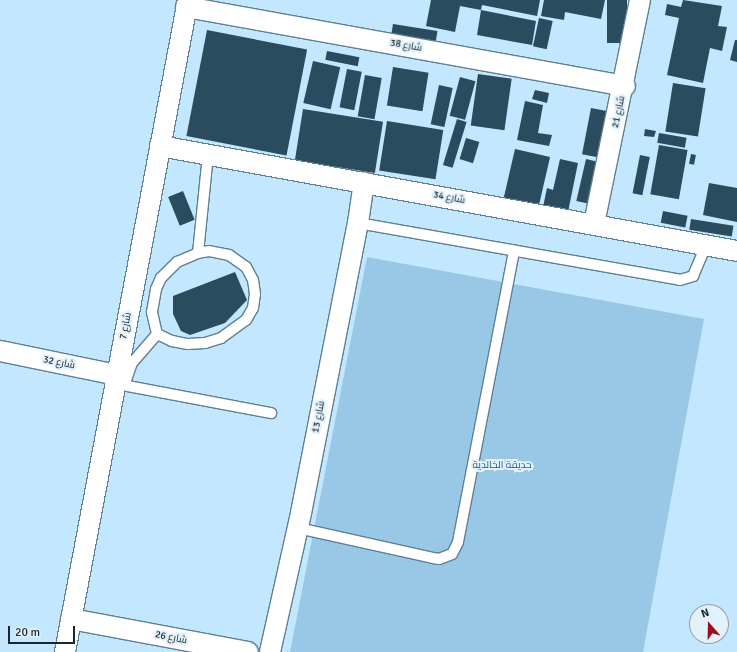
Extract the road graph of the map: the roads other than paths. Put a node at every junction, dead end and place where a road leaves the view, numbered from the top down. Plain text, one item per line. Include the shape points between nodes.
1 (640, 0) edge
2 (187, 4) edge
3 (625, 86) junction
4 (160, 146) junction
5 (208, 155) junction
6 (364, 182) junction
7 (358, 224) junction
8 (594, 224) junction
9 (706, 245) junction
10 (514, 250) junction
11 (737, 250) edge
12 (198, 253) junction
13 (157, 334) junction
14 (0, 351) edge
15 (119, 381) junction
16 (271, 413) dead end
17 (298, 528) junction
18 (71, 619) junction
19 (65, 652) edge
20 (248, 652) edge
21 (270, 652) edge

1 - 3 street, شارع 21
2 - 3 street, شارع 38
2 - 4 street, شارع 7
3 - 8 street, شارع 21
4 - 5 street, شارع 34
4 - 15 street, شارع 7
5 - 6 street, شارع 34
5 - 12 lane
6 - 7 street, شارع 13
6 - 8 street, شارع 34
7 - 10 lane
7 - 17 street, شارع 13
8 - 9 street, شارع 34
9 - 10 lane via 695,272 685,280
9 - 11 street, شارع 34
10 - 17 lane via 458,542 452,554 439,560
12 - 13 lane via 177,262 161,278 156,289 152,312
12 - 13 lane via 209,251 229,255 246,268 255,294 253,308 236,330 205,343 177,342
13 - 15 lane
14 - 15 street, شارع 32
15 - 16 lane
15 - 18 street, شارع 7
17 - 21 street, شارع 13
18 - 19 street, شارع 7
18 - 20 street, شارع 26

